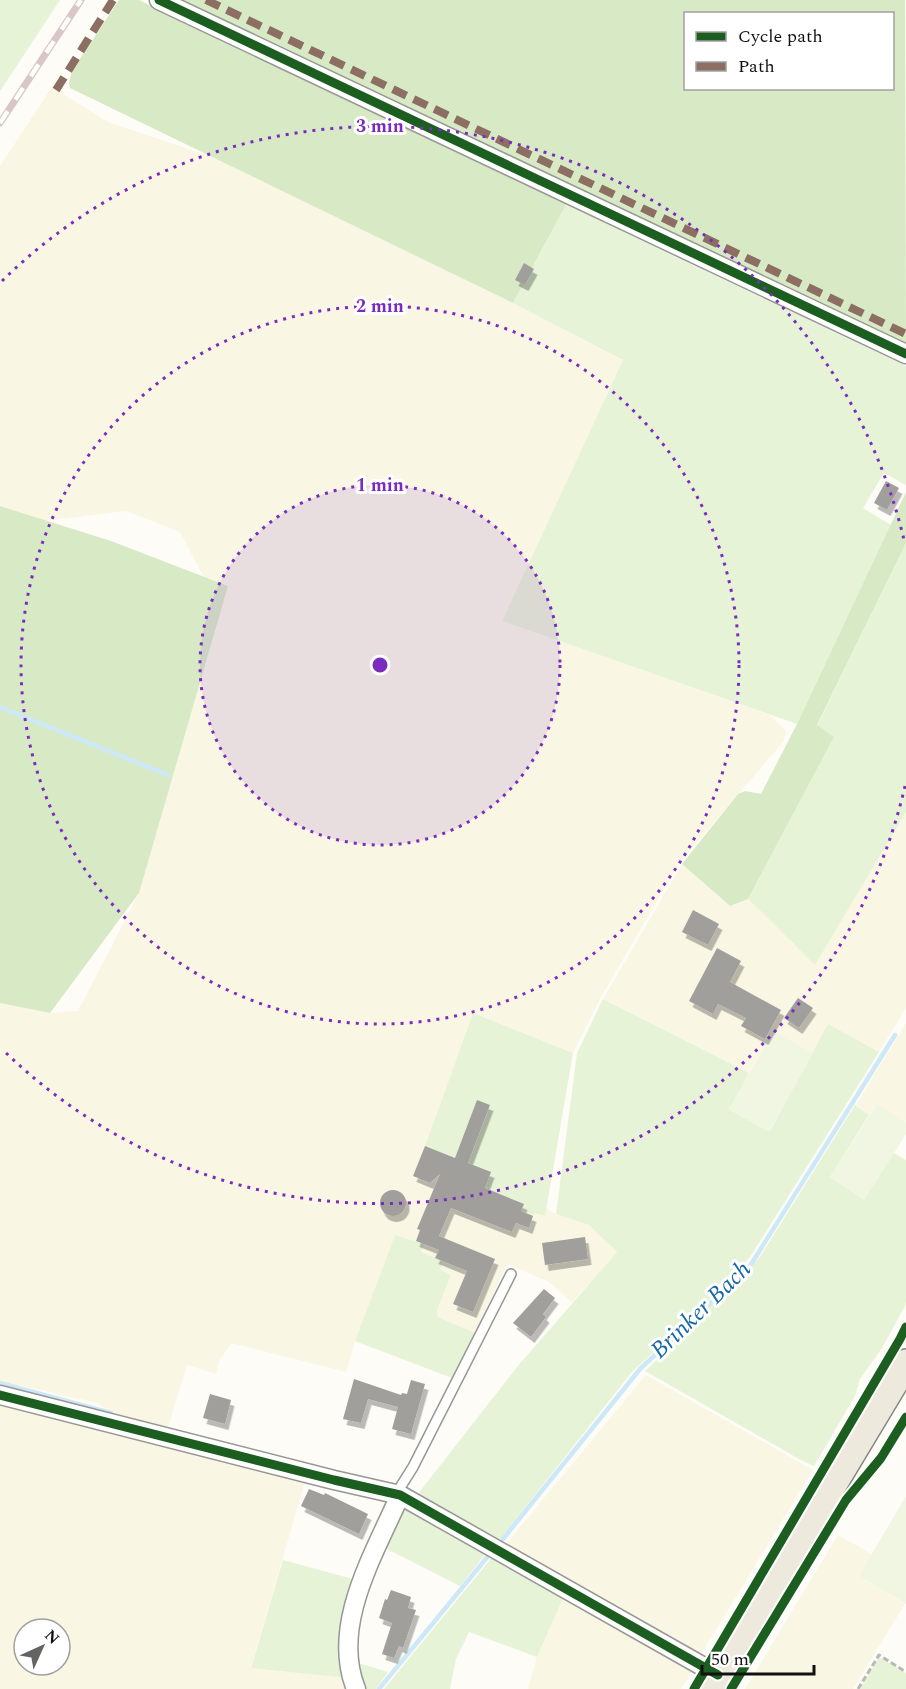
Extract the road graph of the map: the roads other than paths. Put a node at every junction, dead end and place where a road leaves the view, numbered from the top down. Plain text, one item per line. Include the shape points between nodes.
1 (159, 0) edge
2 (906, 354) edge
3 (512, 1274) dead end
4 (906, 1363) edge
5 (0, 1395) edge
6 (398, 1494) junction
7 (714, 1682) edge
8 (356, 1689) edge

1 - 2 street
3 - 6 lane
4 - 7 main road
5 - 6 street
6 - 7 street
6 - 8 street via 355,1599 348,1656

